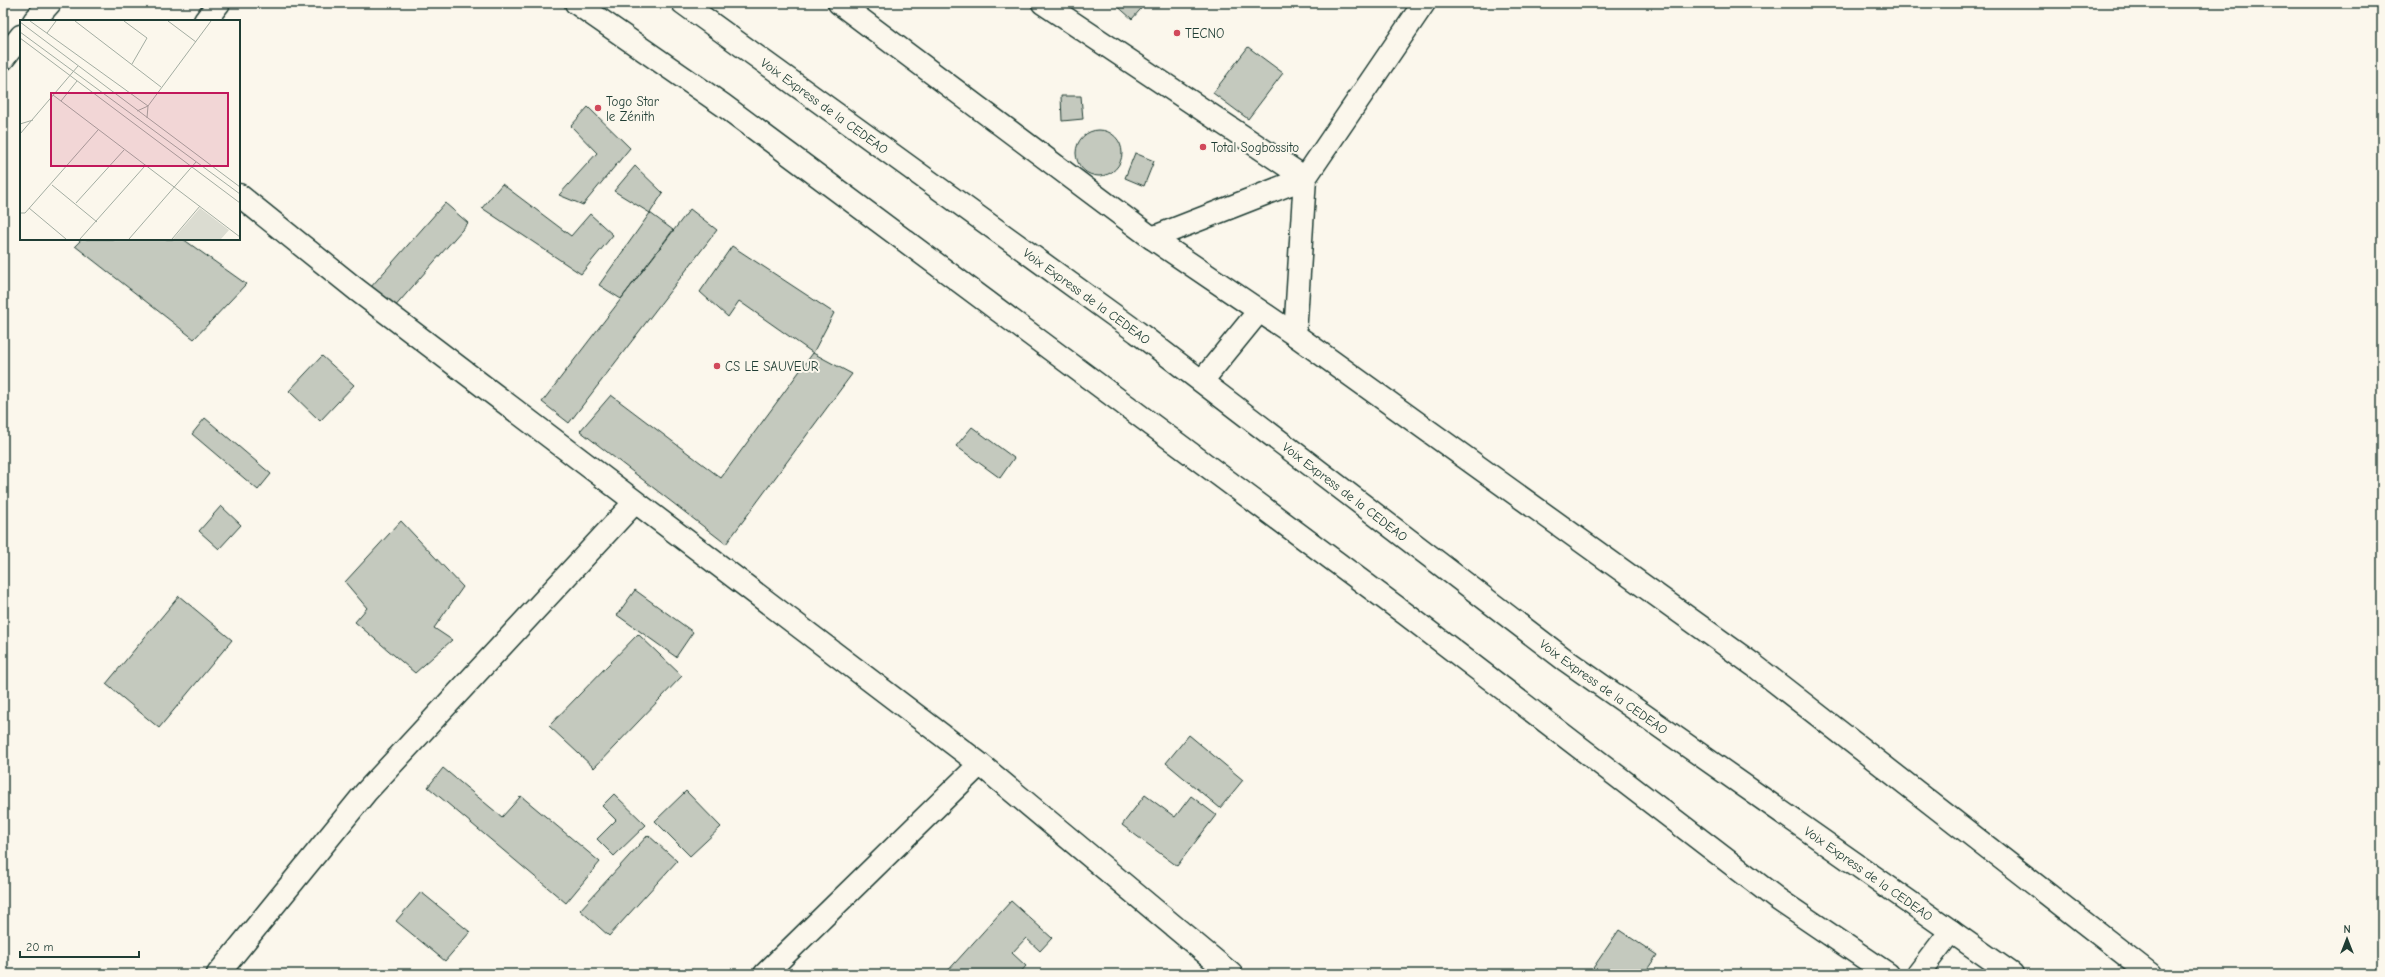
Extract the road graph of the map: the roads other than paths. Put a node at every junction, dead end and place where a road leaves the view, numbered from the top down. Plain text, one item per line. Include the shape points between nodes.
1 (50, 3) edge
2 (219, 3) edge
3 (576, 3) edge
4 (683, 3) edge
5 (839, 3) edge
6 (1043, 3) edge
7 (1424, 3) edge
8 (35, 20) edge
9 (206, 20) edge
10 (20, 37) edge
11 (3, 59) edge
12 (1305, 178) junction
13 (240, 196) edge
14 (1152, 238) junction
15 (1259, 310) junction
16 (1295, 335) junction
17 (1202, 381) junction
18 (635, 502) junction
19 (980, 764) junction
20 (1951, 931) junction
21 (218, 974) edge
22 (765, 974) edge
23 (1230, 974) edge
24 (1888, 974) edge
25 (1918, 974) edge
26 (2012, 974) edge
27 (2150, 974) edge

1 - 8 street
2 - 9 street
3 - 24 street via 723,105 1382,596 1776,898
4 - 17 street, Voix Express de la CEDEAO
5 - 14 street
6 - 12 street
7 - 12 street
10 - 11 street
12 - 14 street
12 - 16 street
13 - 18 street via 363,294
14 - 15 street
15 - 16 street
15 - 17 street
16 - 27 street via 1755,666
17 - 20 street, Voix Express de la CEDEAO via 1564,659
18 - 19 street
18 - 21 street via 366,792
19 - 22 street
19 - 23 street
20 - 25 street
20 - 26 street, Voix Express de la CEDEAO

